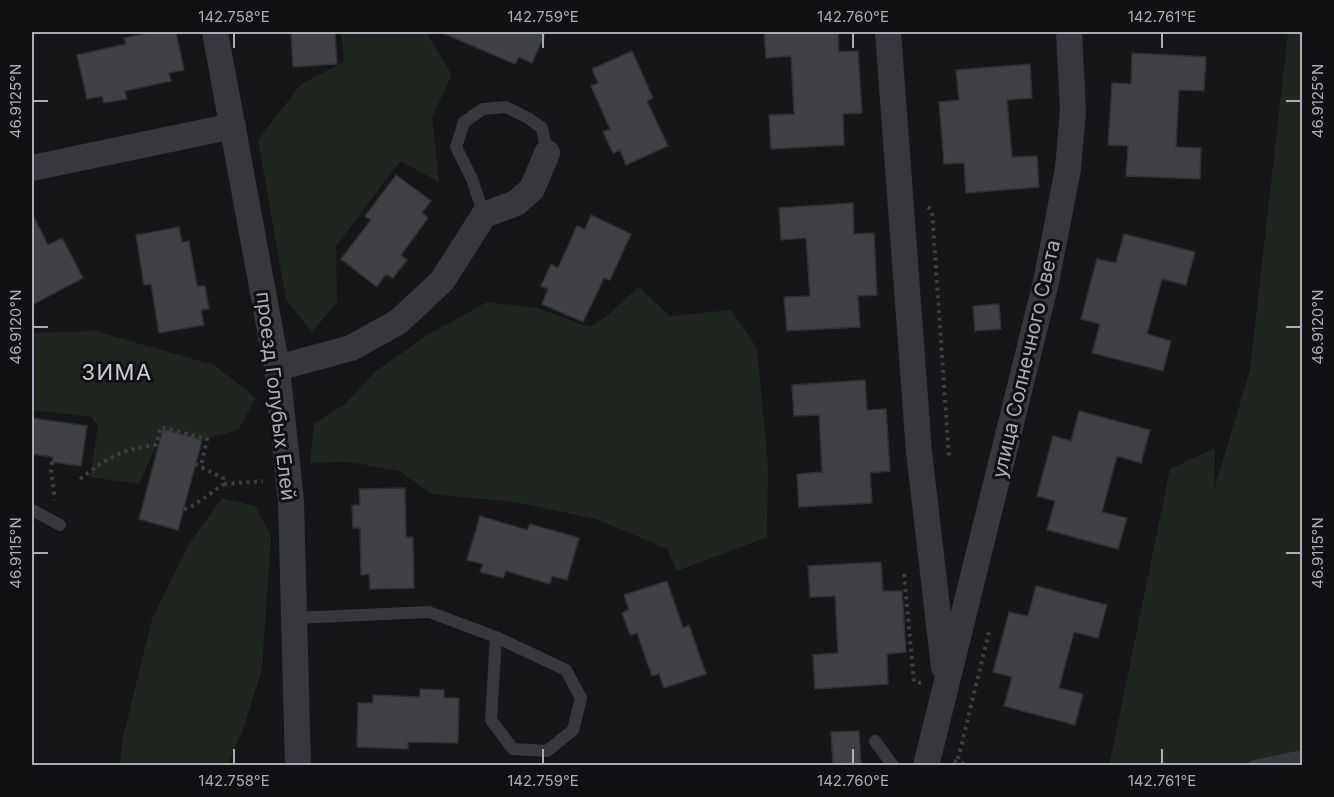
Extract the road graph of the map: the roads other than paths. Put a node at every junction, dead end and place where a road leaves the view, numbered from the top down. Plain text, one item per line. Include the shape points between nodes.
1 (215, 32) edge
2 (888, 32) edge
3 (1069, 32) edge
4 (233, 126) junction
5 (547, 153) joint
6 (32, 166) edge
7 (484, 215) junction
8 (277, 368) junction
9 (32, 510) edge
10 (60, 525) dead end
11 (295, 618) junction
12 (496, 637) junction
13 (946, 682) junction
14 (875, 741) dead end
15 (1302, 756) edge
16 (298, 765) edge
17 (893, 765) edge
18 (926, 765) edge
19 (1254, 765) edge

1 - 4 street, проезд Голубых Елей
2 - 13 street, улица Солнечного Света via 919,452
3 - 13 street, улица Солнечного Света via 1073,111 1066,180 1046,282
4 - 6 street
4 - 8 street, проезд Голубых Елей
5 - 7 street via 532,189 516,202
5 - 7 lane via 542,128 506,107 483,109 464,122 456,147
7 - 8 street via 442,281 398,322 351,348
8 - 11 street, проезд Голубых Елей via 291,501
9 - 10 lane
11 - 12 lane via 429,612
11 - 16 street, проезд Голубых Елей
12 - 12 lane via 567,670 581,698 573,730 547,751 513,749 491,720
13 - 18 street, улица Солнечного Света
14 - 17 lane
15 - 19 lane

